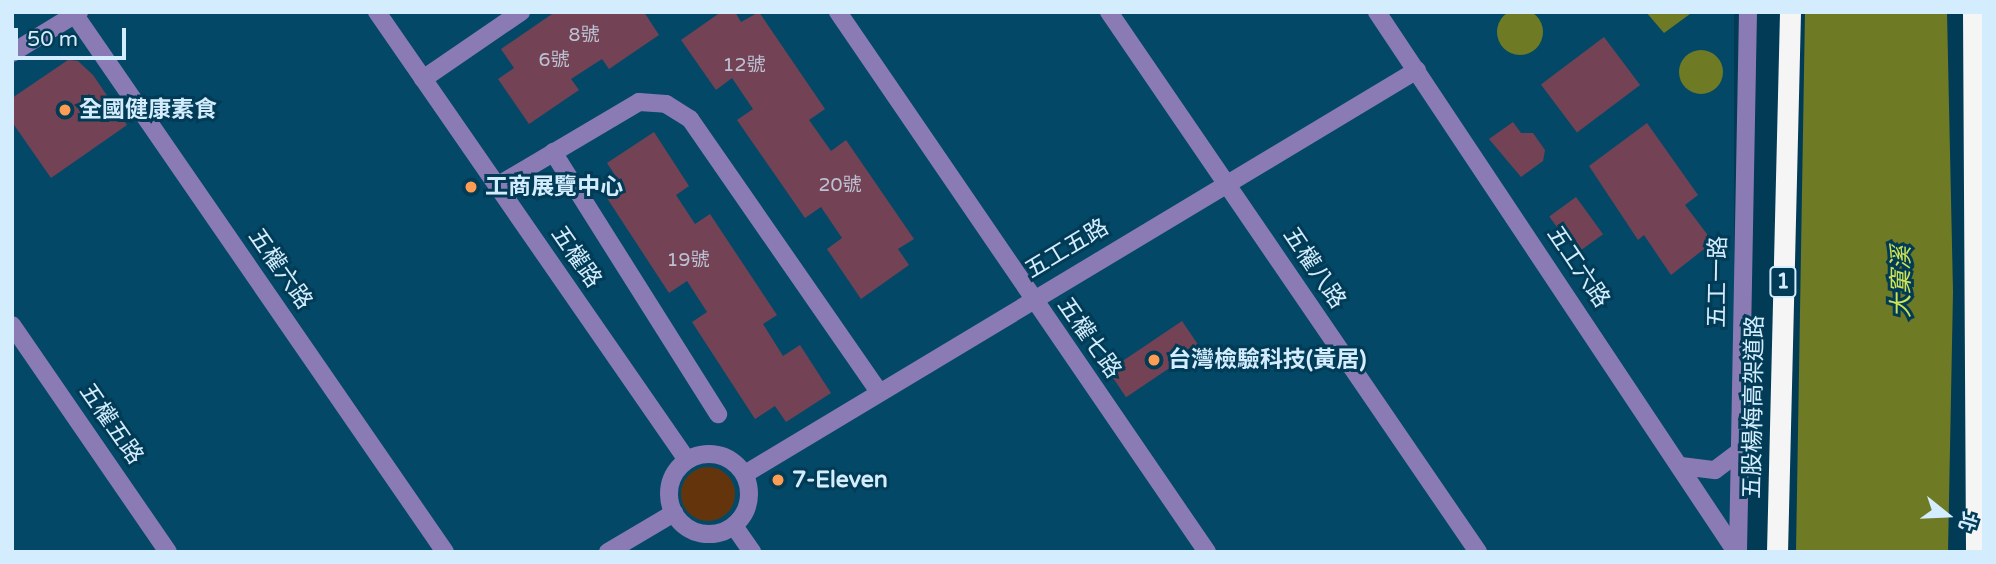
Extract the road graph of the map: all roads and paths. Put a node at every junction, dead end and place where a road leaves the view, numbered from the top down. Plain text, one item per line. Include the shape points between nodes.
1 (377, 12) edge
2 (521, 12) edge
3 (838, 12) edge
4 (1109, 12) edge
5 (1377, 12) edge
6 (1748, 12) edge
7 (1790, 12) edge
8 (1973, 12) edge
9 (77, 14) edge
10 (12, 53) edge
11 (1417, 70) junction
12 (423, 79) junction
13 (553, 152) junction
14 (1227, 183) junction
15 (497, 186) junction
16 (1032, 298) junction
17 (12, 325) edge
18 (879, 392) junction
19 (718, 414) dead end
20 (1739, 453) junction
21 (687, 460) junction
22 (1681, 466) junction
23 (745, 474) junction
24 (674, 513) junction
25 (734, 526) junction
26 (168, 552) edge
27 (445, 552) edge
28 (608, 552) edge
29 (752, 552) edge
30 (1207, 552) edge
31 (1478, 552) edge
32 (1737, 552) edge
33 (1777, 552) edge
34 (1976, 552) edge

1 - 12 street, 五權路
2 - 12 street
3 - 16 street, 五權七路
4 - 14 street, 五權八路
5 - 11 street, 五工六路
6 - 20 street, 五工一路
7 - 33 highway, 五股楊梅高架道路 / 1
8 - 34 highway
9 - 10 street
9 - 27 street, 五權六路
11 - 14 street, 五工五路
11 - 22 street, 五工六路
12 - 15 street, 五權路
13 - 15 street
13 - 18 street via 639,102 666,104 690,119
13 - 19 street
14 - 16 street, 五工五路
14 - 31 street, 五權八路
15 - 21 street, 五權路
16 - 18 street, 五工五路
16 - 30 street, 五權七路
17 - 26 street, 五權五路
18 - 23 street, 五工五路
20 - 22 street via 1715,470
20 - 32 street, 五工一路
21 - 23 street via 719,454
21 - 24 street via 669,491
22 - 32 street, 五工六路
23 - 25 street via 747,508
24 - 25 street via 701,533
24 - 28 street
25 - 29 street

